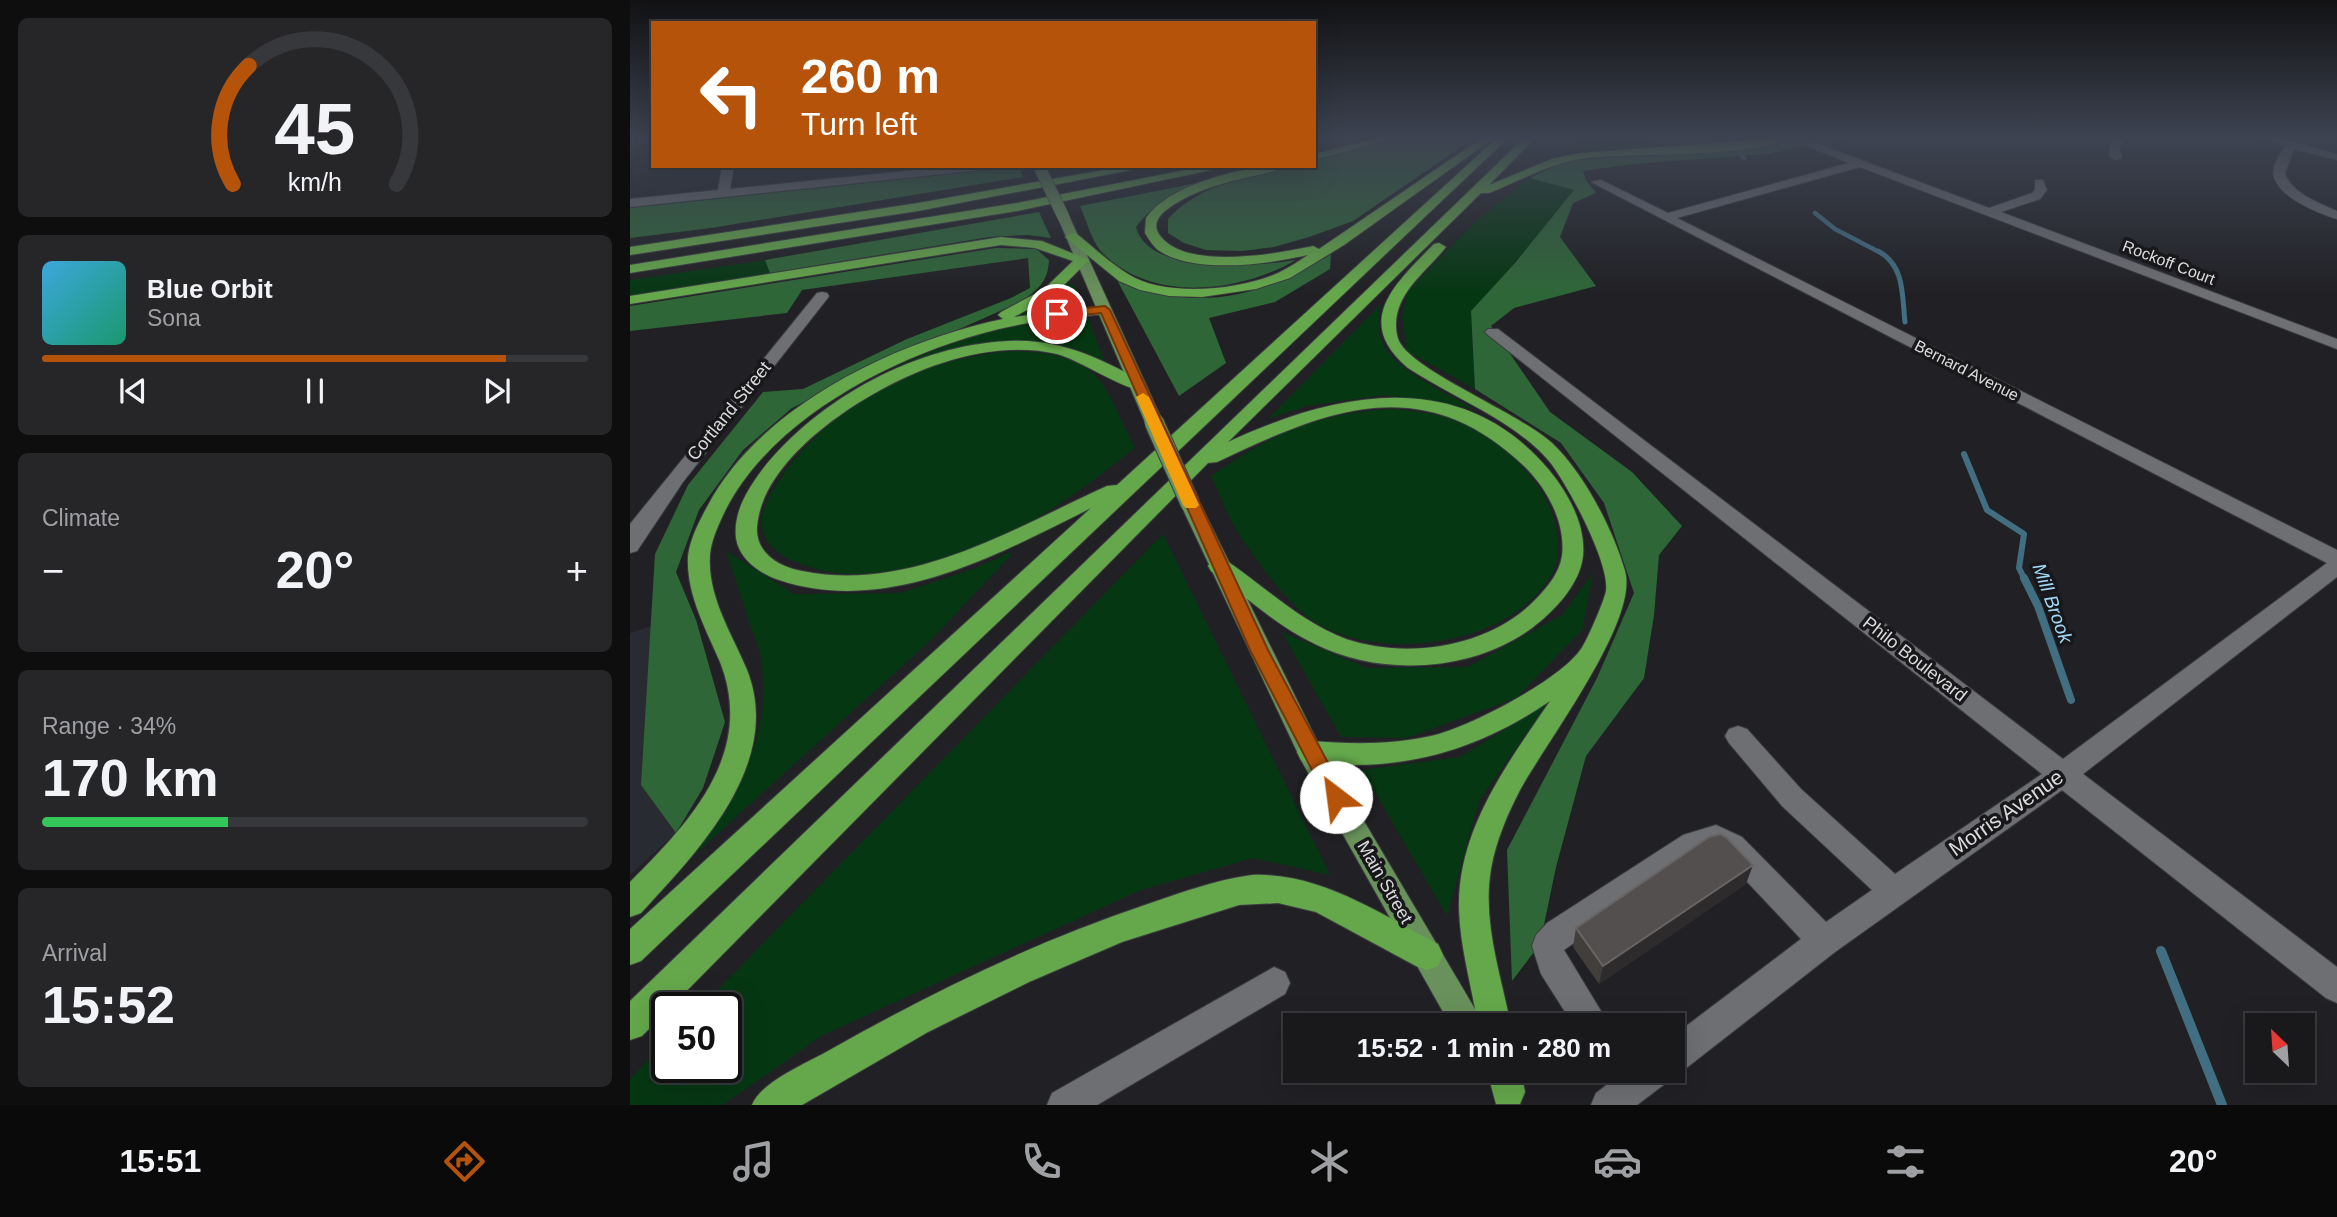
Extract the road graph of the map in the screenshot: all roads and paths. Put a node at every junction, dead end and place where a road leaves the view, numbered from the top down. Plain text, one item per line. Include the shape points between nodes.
1 (724, 190) edge
2 (765, 190) edge
3 (1020, 190) edge
4 (1050, 190) edge
5 (1104, 190) edge
6 (1199, 190) edge
7 (1414, 190) edge
8 (1447, 190) edge
9 (1478, 190) edge
10 (1487, 190) edge
11 (1614, 190) edge
12 (1766, 190) edge
13 (1930, 190) edge
14 (2041, 190) edge
15 (2292, 190) edge
16 (723, 194) junction
17 (1473, 194) junction
18 (630, 203) edge
19 (1989, 212) junction
20 (2337, 215) edge
21 (1667, 217) junction
22 (1439, 228) junction
23 (1344, 236) junction
24 (1072, 237) junction
25 (630, 251) edge
26 (1082, 260) junction
27 (630, 269) edge
28 (822, 296) dead end
29 (630, 300) edge
30 (1105, 310) junction
31 (1493, 332) dead end
32 (960, 335) junction
33 (2337, 344) edge
34 (1138, 386) junction
35 (1195, 465) junction
36 (1129, 484) junction
37 (633, 535) edge
38 (2337, 559) edge
39 (1219, 566) junction
40 (2337, 566) edge
41 (1587, 660) junction
42 (1738, 736) dead end
43 (1310, 752) junction
44 (2063, 774) junction
45 (1895, 892) junction
46 (630, 903) edge
47 (1824, 942) junction
48 (630, 950) edge
49 (1427, 955) junction
50 (1274, 983) dead end
51 (2337, 987) edge
52 (1461, 1013) edge
53 (1493, 1013) edge
54 (1585, 1013) edge
55 (630, 1024) edge
56 (1685, 1048) edge
57 (1632, 1083) edge
58 (769, 1105) edge
59 (1064, 1105) edge
60 (1608, 1105) edge

1 - 16 street
2 - 16 street
3 - 25 highway
4 - 24 main road, Main Street, bridge
5 - 27 highway
6 - 23 highway via 1170,202 1149,224 1152,236 1184,255 1227,261 1285,257
7 - 23 highway
8 - 36 highway
9 - 17 highway
10 - 17 highway
11 - 21 street, Bernard Avenue
12 - 21 street
13 - 19 street, Rockoff Court
14 - 19 street via 2036,196
15 - 20 street
16 - 18 street
17 - 22 highway
19 - 33 street, Rockoff Court
21 - 38 street, Bernard Avenue
22 - 35 highway
22 - 41 highway via 1444,241 1392,307 1388,323 1391,341 1416,367 1500,413 1565,466 1604,541 1617,589
23 - 24 highway via 1271,280 1185,293 1155,290 1124,278
24 - 26 main road, Main Street
26 - 29 highway via 1037,244 1001,241
26 - 30 main road, Main Street
26 - 32 highway via 1041,297
28 - 37 street, Cortland Street
30 - 32 highway via 1040,316
30 - 34 main road, Main Street
31 - 44 street, Philo Boulevard
32 - 46 highway via 869,373 814,405 752,458 718,505 699,553 700,575 746,703 740,745 731,773 696,828
34 - 36 highway via 1084,357 1043,346 984,348 921,365 864,393 803,438 755,496 746,534 751,550 765,564 787,575 833,585 863,584 937,569
34 - 39 main road, Main Street, bridge
35 - 39 highway via 1287,423 1335,408 1388,402 1441,408 1492,430 1542,474 1566,516 1572,558 1563,582 1529,620 1474,646 1420,657 1339,646 1291,619
35 - 55 highway
36 - 48 highway
39 - 43 main road, Main Street
40 - 44 street, Morris Avenue
41 - 43 highway via 1518,711 1439,745 1357,756
41 - 53 highway via 1493,812 1485,834 1474,903
42 - 45 street via 1799,802
43 - 49 main road, Main Street
44 - 45 street, Morris Avenue
44 - 51 street, Philo Boulevard
45 - 47 street, Morris Avenue
47 - 54 street via 1731,846 1716,838 1693,844 1558,934 1547,946 1552,963
47 - 56 street, Morris Avenue
49 - 52 main road, Main Street
49 - 58 highway via 1310,894 1274,888 1240,891 1144,919 978,989
50 - 59 street
57 - 60 street

